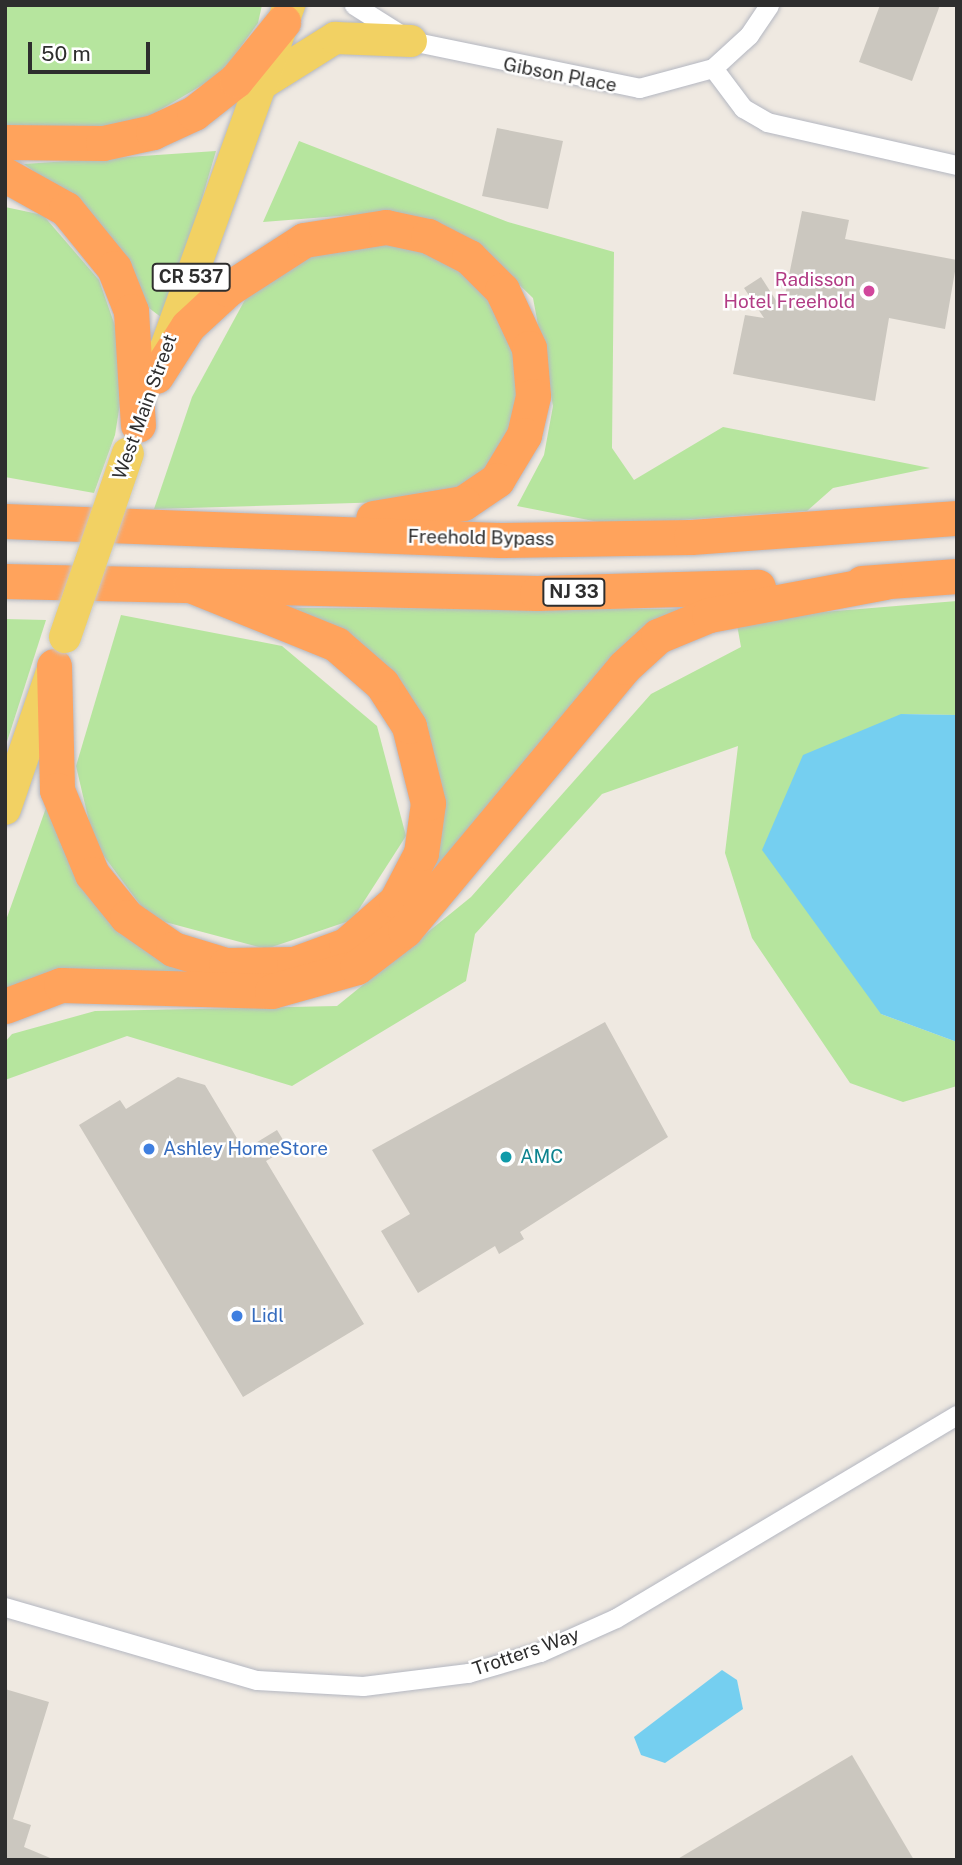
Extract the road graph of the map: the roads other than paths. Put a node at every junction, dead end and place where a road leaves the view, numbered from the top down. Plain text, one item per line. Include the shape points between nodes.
1 (354, 5) edge
2 (769, 5) edge
3 (286, 14) edge
4 (411, 41) junction
5 (713, 68) junction
6 (260, 85) junction
7 (5, 142) edge
8 (957, 165) edge
9 (5, 175) edge
10 (156, 376) junction
11 (133, 439) junction
12 (957, 518) edge
13 (5, 521) edge
14 (275, 531) junction
15 (957, 576) edge
16 (5, 581) edge
17 (885, 582) junction
18 (190, 585) junction
19 (60, 652) junction
20 (5, 809) edge
21 (5, 1006) edge
22 (957, 1415) edge
23 (5, 1607) edge

1 - 4 street, Gibson Place
2 - 5 street via 741,45
3 - 6 main road, West Main Street / CR 537
3 - 7 highway via 236,80 194,113 153,132 103,143
4 - 5 street, Gibson Place via 622,87 667,84
4 - 6 main road via 335,38
5 - 8 street via 743,108 767,122
6 - 10 main road, West Main Street / CR 537
9 - 11 highway via 66,209 114,268 131,311
10 - 11 main road, West Main Street / CR 537
10 - 14 highway via 188,326 228,289 271,256 326,233 386,227 428,236 469,257 502,290 529,348 533,396 524,435 497,480 447,510
11 - 19 main road, West Main Street / CR 537, bridge
12 - 14 highway, Freehold Bypass via 598,539
13 - 14 highway, Freehold Bypass
15 - 17 highway, NJ 33
16 - 18 highway, NJ 33
17 - 18 highway, NJ 33 via 537,593
17 - 21 highway via 709,615 659,636 624,667 405,930 357,967 272,991 61,985
18 - 19 highway via 336,644 382,684 409,726 428,803 421,853 396,901 346,945 294,964 226,965 173,949 127,918 92,874 57,790
19 - 20 main road, West Main Street / CR 537
22 - 23 street, Trotters Way via 616,1618 541,1652 468,1673 363,1686 257,1679

